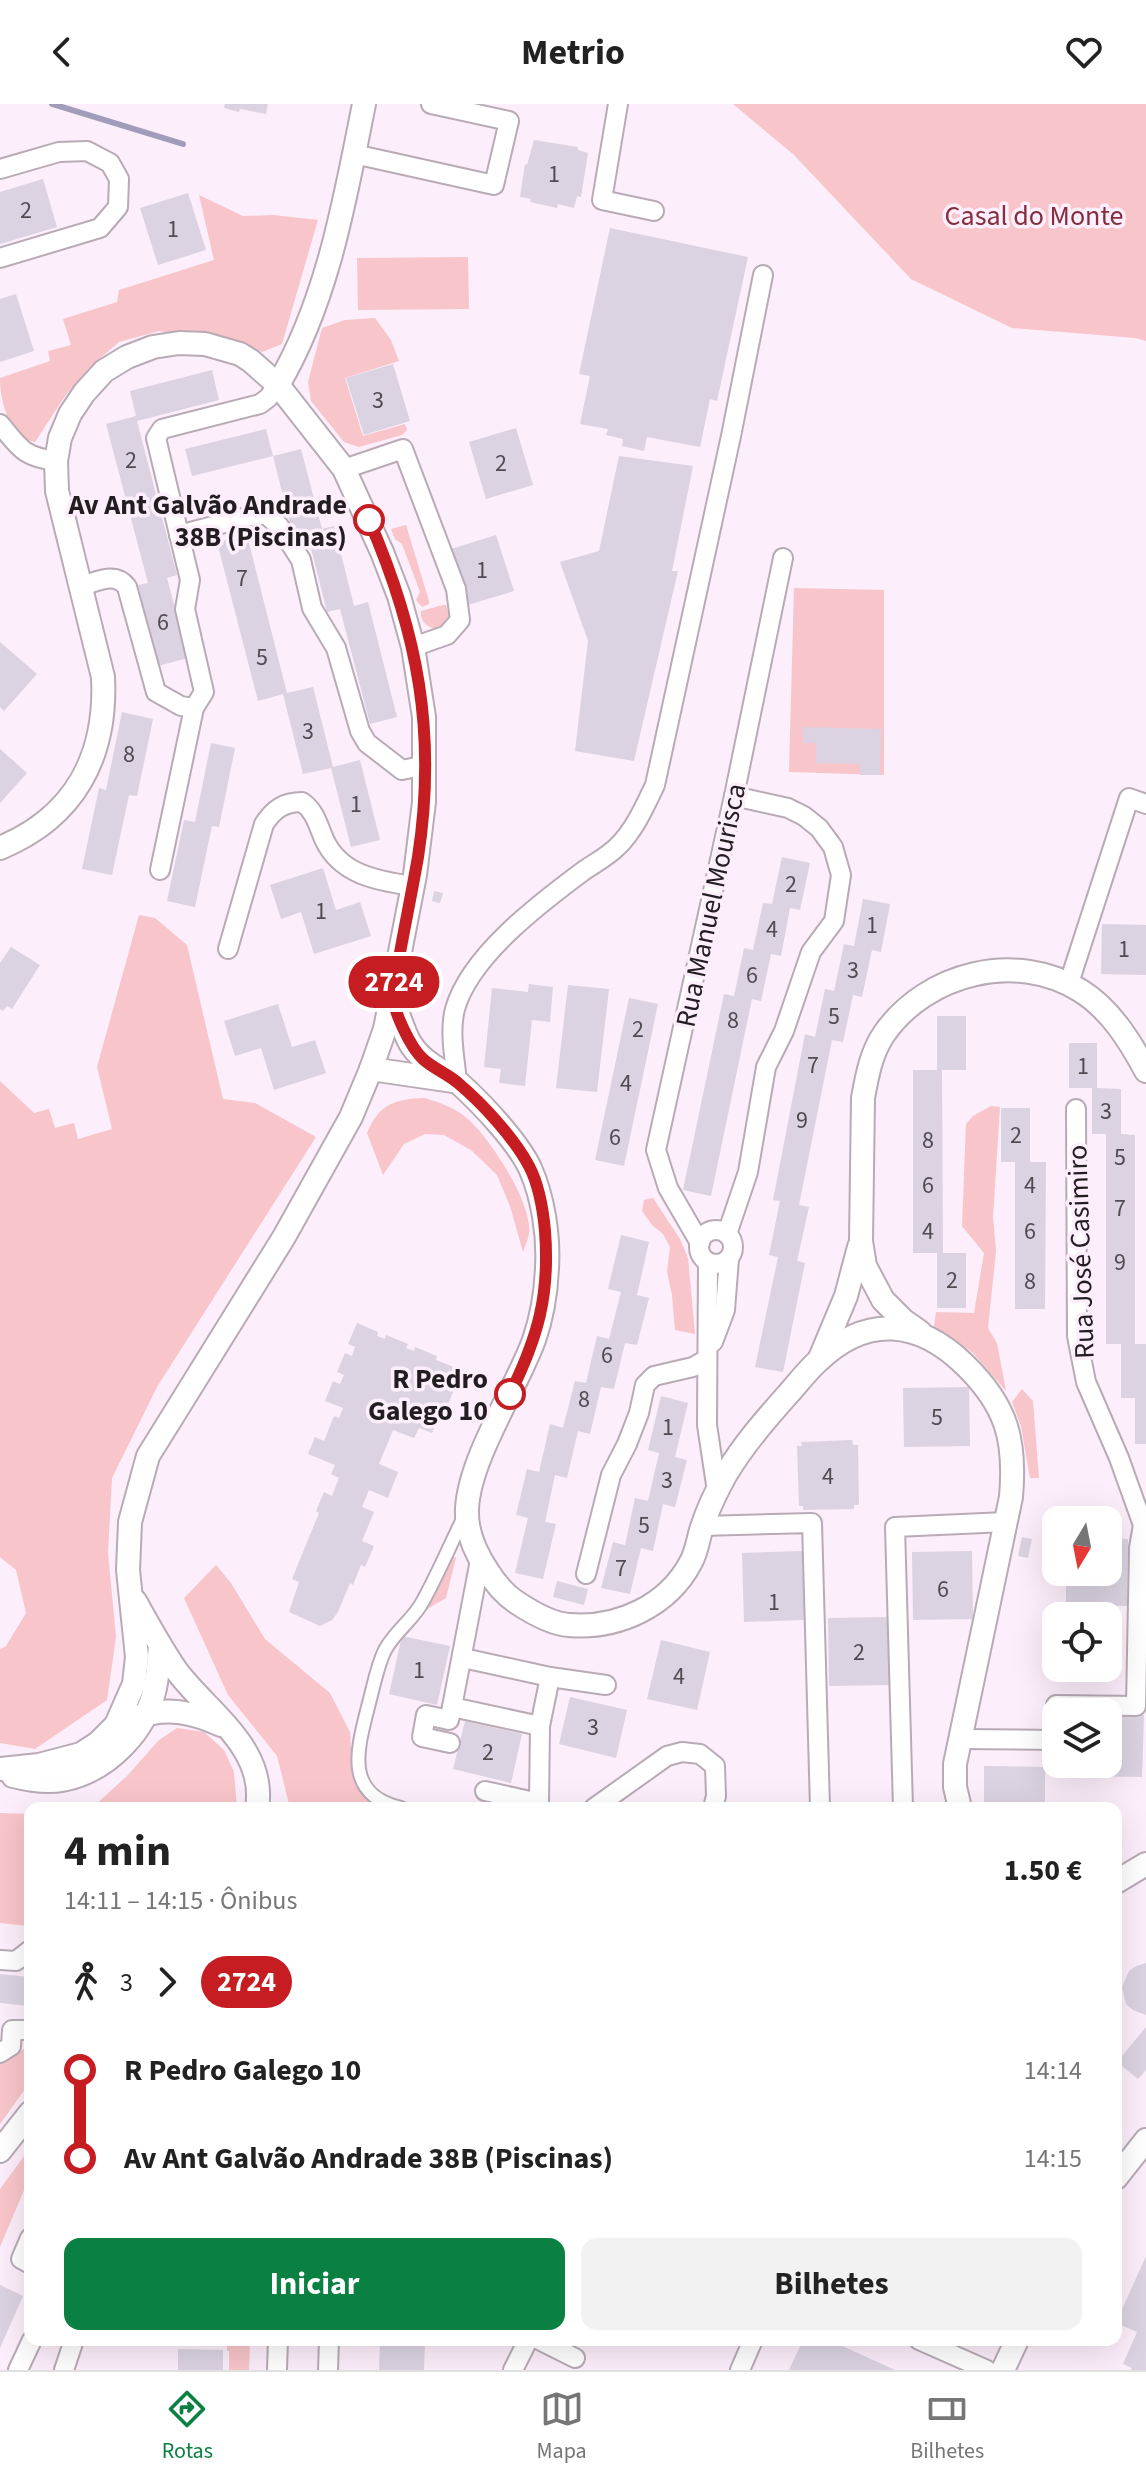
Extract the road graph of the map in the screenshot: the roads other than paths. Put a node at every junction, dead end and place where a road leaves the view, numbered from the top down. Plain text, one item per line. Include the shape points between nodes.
1 (364, 104) edge
2 (431, 104) edge
3 (618, 104) edge
4 (354, 154) junction
5 (0, 169) edge
6 (654, 211) dead end
7 (0, 258) edge
8 (763, 275) dead end
9 (278, 385) junction
10 (0, 424) edge
11 (56, 461) junction
12 (344, 469) junction
13 (179, 535) junction
14 (783, 558) dead end
15 (81, 586) junction
16 (413, 647) junction
17 (194, 708) junction
18 (426, 765) junction
19 (734, 796) junction
20 (1146, 804) edge
21 (0, 848) edge
22 (160, 870) dead end
23 (413, 886) junction
24 (228, 949) dead end
25 (1069, 983) junction
26 (392, 993) junction
27 (422, 1059) junction
28 (375, 1060) junction
29 (1146, 1070) edge
30 (457, 1082) junction
31 (1076, 1109) dead end
32 (727, 1234) junction
33 (861, 1241) junction
34 (700, 1243) junction
35 (729, 1259) junction
36 (708, 1262) junction
37 (923, 1334) junction
38 (707, 1359) junction
39 (820, 1359) junction
40 (717, 1491) junction
41 (467, 1510) junction
42 (1006, 1522) junction
43 (1145, 1525) edge
44 (702, 1526) junction
45 (480, 1560) junction
46 (586, 1574) dead end
47 (132, 1595) junction
48 (160, 1645) junction
49 (463, 1658) junction
50 (550, 1677) junction
51 (606, 1685) dead end
52 (1122, 1706) edge
53 (452, 1707) junction
54 (146, 1714) junction
55 (116, 1725) junction
56 (540, 1726) junction
57 (226, 1727) junction
58 (960, 1739) junction
59 (1042, 1740) edge
60 (450, 1743) dead end
61 (0, 1771) edge
62 (485, 1791) dead end
63 (257, 1802) edge
64 (383, 1802) edge
65 (534, 1802) edge
66 (539, 1802) edge
67 (602, 1802) edge
68 (714, 1802) edge
69 (820, 1802) edge
70 (903, 1802) edge
71 (959, 1802) edge
72 (1146, 1864) edge
73 (1122, 1878) edge
74 (24, 1955) edge
75 (0, 1960) edge
76 (24, 2030) edge
77 (0, 2053) edge
78 (24, 2121) edge
79 (1146, 2140) edge
80 (0, 2151) edge
81 (1122, 2170) edge
82 (29, 2346) edge
83 (72, 2346) edge
84 (278, 2346) edge
85 (329, 2346) edge
86 (525, 2346) edge
87 (551, 2346) edge
88 (750, 2346) edge
89 (933, 2346) edge
90 (1014, 2346) edge
91 (575, 2358) dead end
92 (18, 2370) edge
93 (64, 2370) edge
94 (277, 2370) edge
95 (328, 2370) edge
96 (513, 2370) edge
97 (740, 2370) edge
98 (987, 2370) edge
99 (1003, 2370) edge

1 - 4 street
2 - 4 street via 509,121 494,185
3 - 6 street via 602,200
4 - 9 street via 312,313
5 - 7 street via 59,152 87,151 110,163 119,179 118,207 100,228
8 - 30 street via 655,785 617,847 539,906 474,968 455,1011
9 - 11 street via 240,354 205,344 153,347 104,371 84,393 60,438
9 - 12 street
9 - 13 street via 250,408 162,429 156,438
10 - 11 street via 22,451
11 - 15 street via 61,510
12 - 16 street via 382,552
12 - 16 street via 403,449 456,589 460,620 447,635
13 - 17 street via 190,580 185,609 204,692
13 - 18 street via 255,515 267,515 279,526 301,560 312,608 336,648 367,743 402,770
14 - 19 street, Rua Manuel Mourisca
15 - 17 street via 113,577 122,580 156,692
15 - 21 street via 103,677 97,749 71,797 21,839
16 - 18 street
17 - 22 street
18 - 23 street
19 - 32 street via 804,816 833,847 841,875 834,921 811,952 766,1067 748,1172
19 - 34 street, Rua Manuel Mourisca via 656,1150 668,1188
20 - 25 street via 1129,798
23 - 24 street via 358,873 337,860 311,808 302,802 281,806 264,824
23 - 26 street
25 - 29 street via 1099,1004
25 - 33 street via 1010,969 968,975 905,1009 883,1035 863,1098
26 - 27 street
26 - 28 street
27 - 28 street
27 - 30 street
28 - 30 street
28 - 47 street via 351,1117 284,1237 148,1456 130,1522
30 - 41 street via 492,1115 529,1167 543,1209 548,1265 535,1337 482,1454
31 - 43 street, Rua José Casimiro via 1077,1336 1086,1382
32 - 34 street via 711,1231
32 - 35 street via 733,1248
33 - 37 street via 865,1266 883,1300
33 - 39 street
34 - 36 street
35 - 36 street
35 - 38 street via 725,1310
36 - 38 street
37 - 39 street via 873,1329
37 - 42 street via 954,1354 983,1383 1004,1419 1014,1467
38 - 40 street via 707,1425
38 - 46 street via 654,1376 645,1385 639,1413 611,1475
39 - 40 street via 754,1432
40 - 44 street
41 - 45 street
41 - 64 street via 422,1603 386,1648 377,1672 357,1759 367,1790
42 - 58 street
42 - 70 street via 895,1527
43 - 52 street via 1139,1548 1136,1706
44 - 45 street via 681,1579 643,1611 595,1626 542,1617 497,1586
44 - 69 street via 812,1523
45 - 49 street
47 - 48 street
47 - 55 street via 134,1684
48 - 54 street via 155,1691
48 - 57 street
49 - 50 street
49 - 53 street
50 - 51 street
50 - 56 street
53 - 56 street
53 - 60 street via 449,1720 426,1715 422,1737
54 - 55 street
54 - 57 street via 182,1711
54 - 61 street via 130,1739 103,1764 82,1774 32,1780
55 - 61 street via 81,1754
56 - 66 street
57 - 63 street via 253,1763
58 - 59 street
58 - 71 street via 955,1764
62 - 65 street
67 - 68 street via 667,1756 682,1752 700,1754 715,1766
72 - 73 street
74 - 75 street via 16,1961
76 - 77 street via 12,2030 11,2046
78 - 80 street
79 - 81 street
82 - 92 street
83 - 93 street
84 - 94 street
85 - 95 street
86 - 96 street
87 - 91 street
88 - 97 street
89 - 98 street
90 - 99 street

